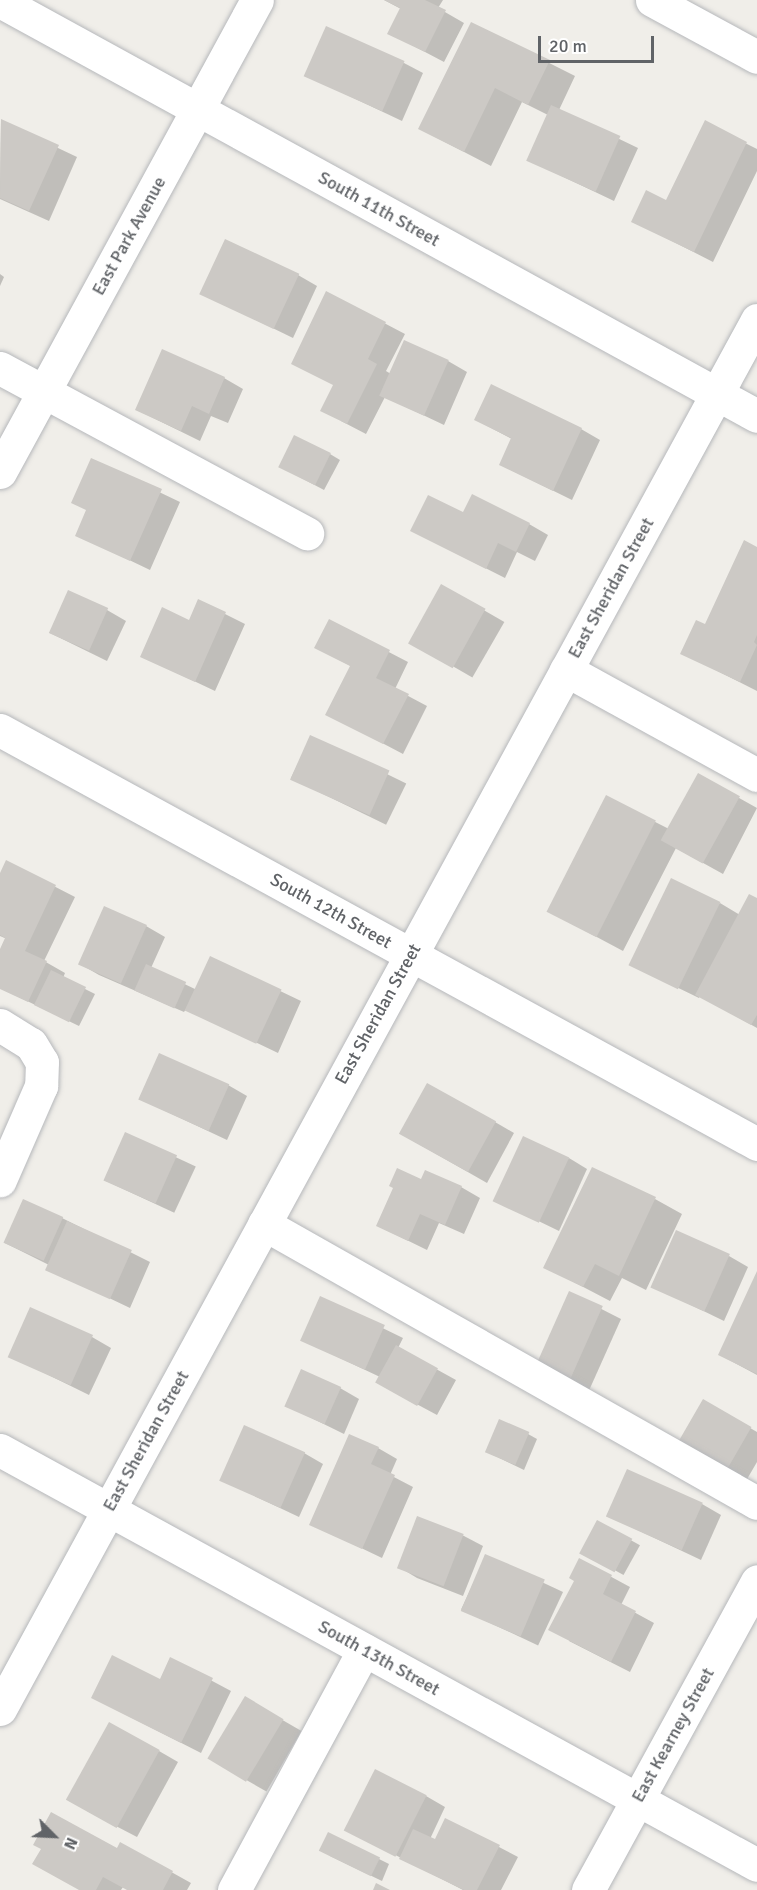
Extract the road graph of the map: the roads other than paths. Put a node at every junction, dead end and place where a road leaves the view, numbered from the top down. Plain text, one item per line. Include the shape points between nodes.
1 (257, 0) edge
2 (652, 0) edge
3 (0, 1) edge
4 (757, 57) edge
5 (198, 110) junction
6 (757, 320) edge
7 (0, 368) edge
8 (44, 392) junction
9 (717, 394) junction
10 (757, 416) edge
11 (0, 472) edge
12 (307, 533) dead end
13 (566, 670) junction
14 (0, 730) edge
15 (757, 775) edge
16 (411, 954) junction
17 (0, 1024) edge
18 (757, 1144) edge
19 (0, 1180) edge
20 (264, 1224) junction
21 (0, 1450) edge
22 (757, 1503) edge
23 (109, 1510) junction
24 (757, 1581) edge
25 (364, 1650) junction
26 (0, 1709) edge
27 (638, 1800) junction
28 (757, 1865) edge
29 (234, 1890) edge
30 (588, 1890) edge

1 - 5 street, East Park Avenue
2 - 4 street
3 - 5 street, South 11th Street
5 - 8 street, East Park Avenue
5 - 9 street, South 11th Street
6 - 9 street, East Sheridan Street
7 - 8 street
8 - 11 street, East Park Avenue
8 - 12 street
9 - 10 street, South 11th Street
9 - 13 street, East Sheridan Street
13 - 15 street
13 - 16 street, East Sheridan Street
14 - 16 street, South 12th Street
16 - 18 street, South 12th Street
16 - 20 street, East Sheridan Street
17 - 19 street via 31,1044 42,1062 41,1086
20 - 22 street
20 - 23 street, East Sheridan Street
21 - 23 street, South 13th Street
23 - 25 street, South 13th Street
23 - 26 street, East Sheridan Street
24 - 27 street, East Kearney Street
25 - 27 street, South 13th Street
25 - 29 street
27 - 28 street, South 13th Street
27 - 30 street, East Kearney Street

